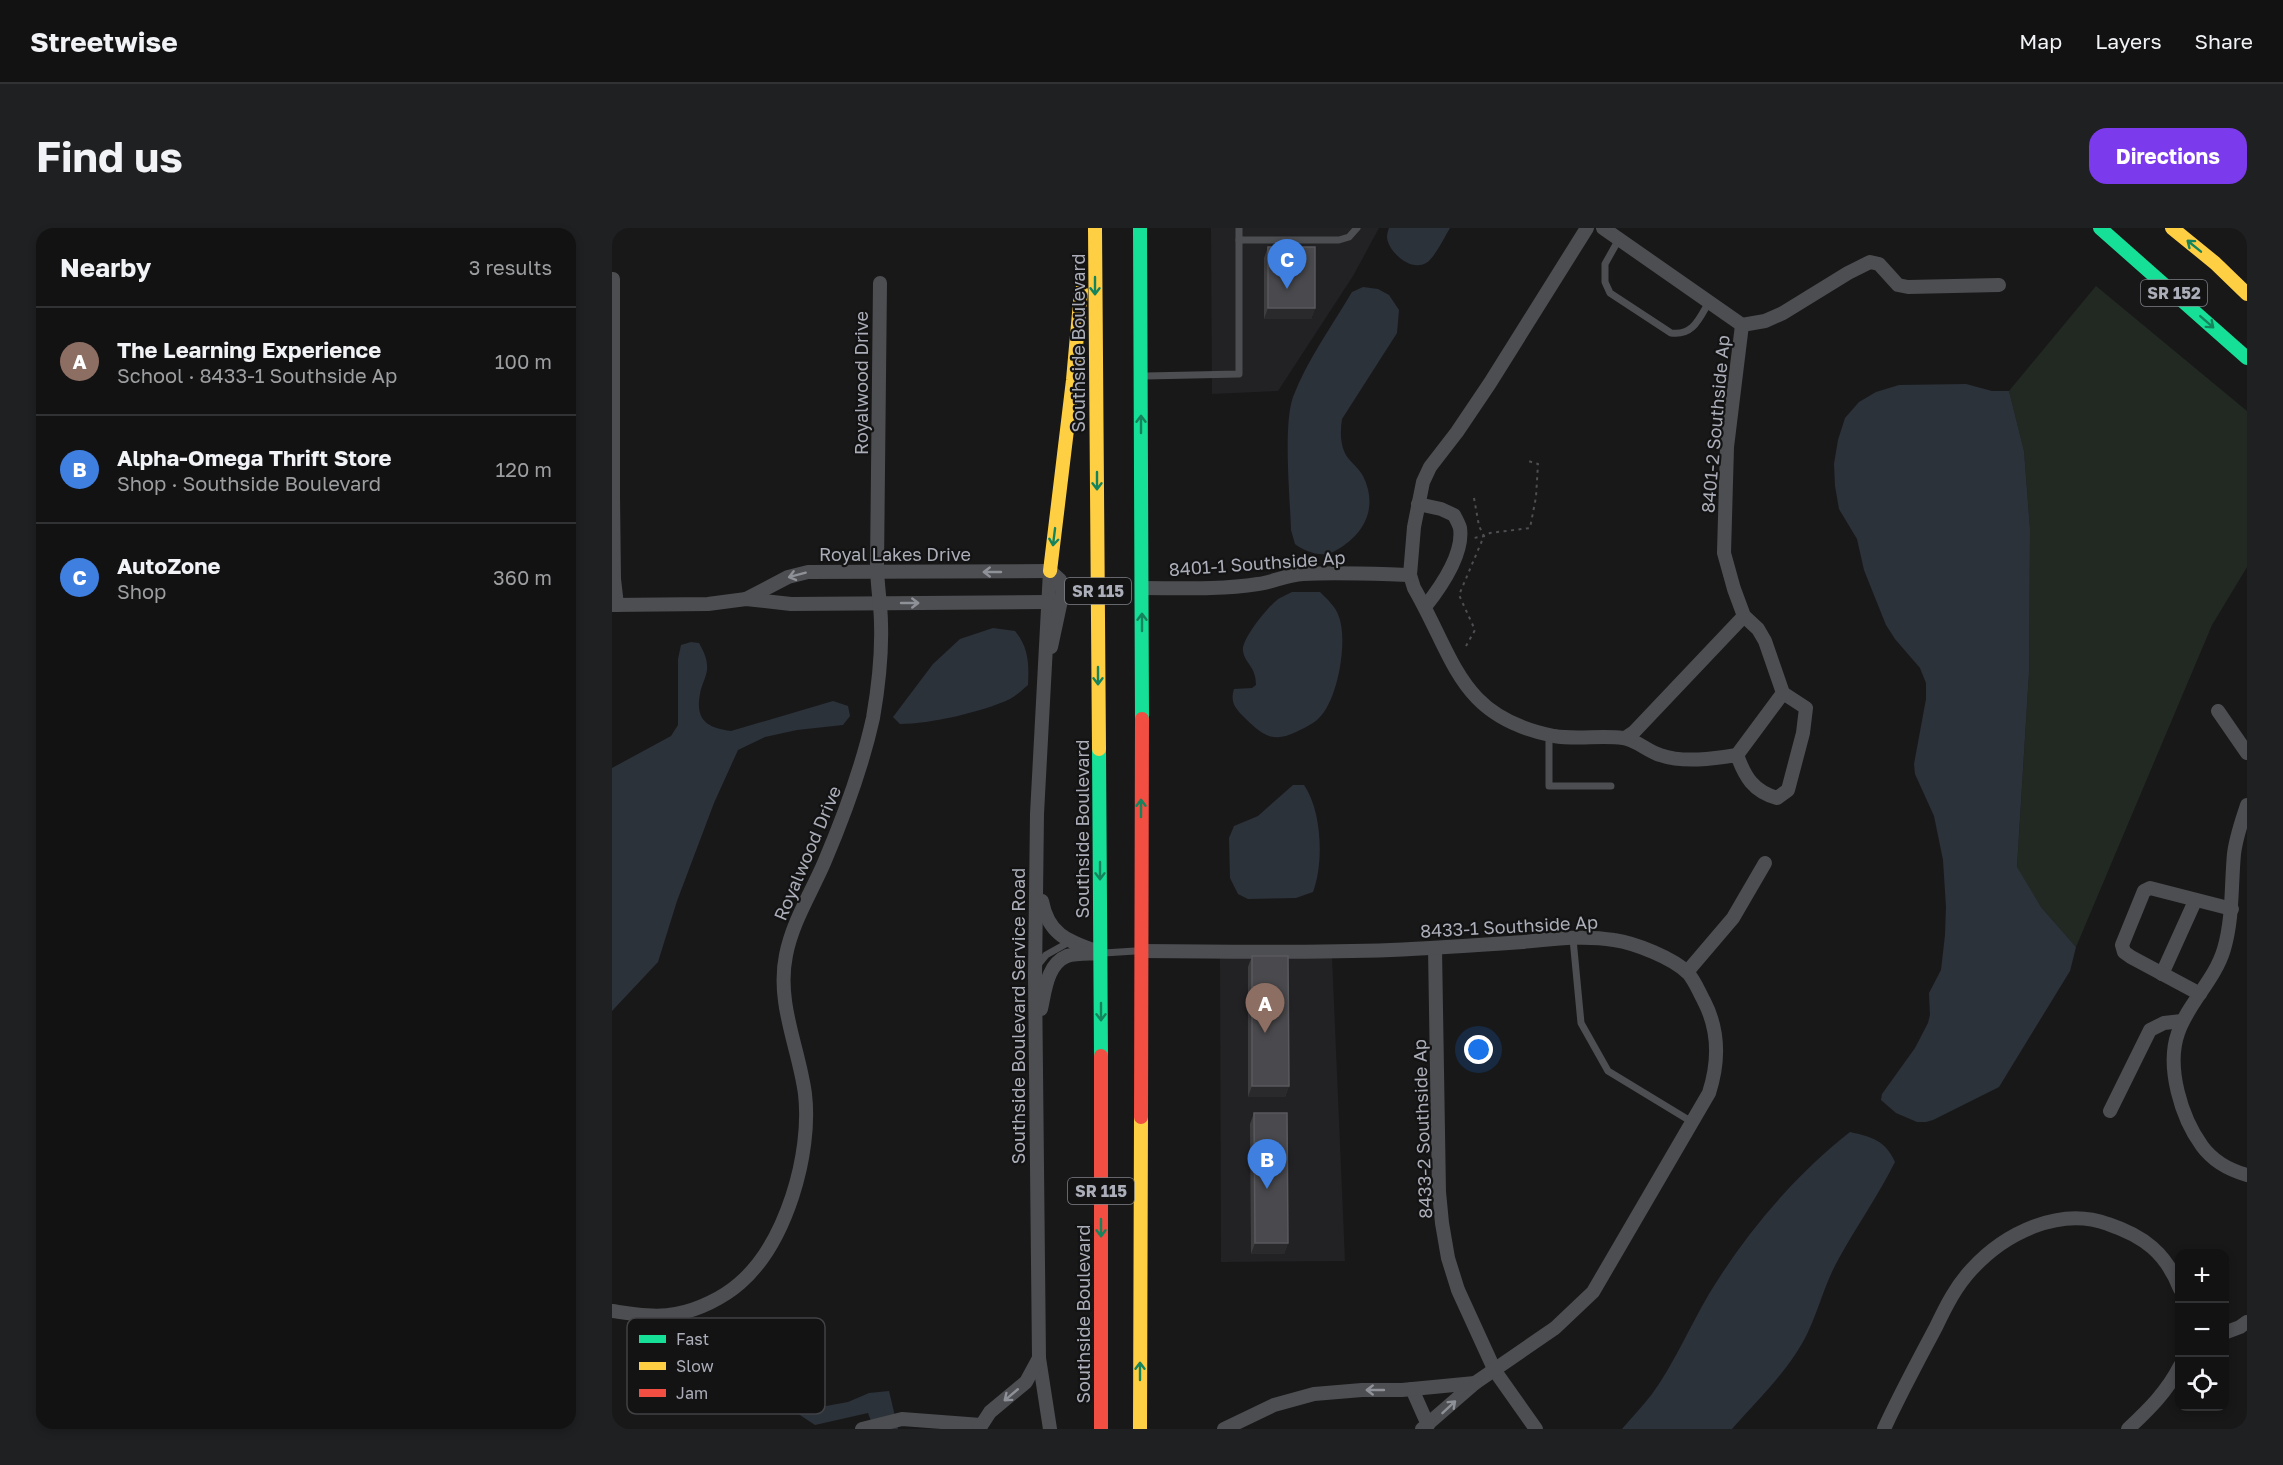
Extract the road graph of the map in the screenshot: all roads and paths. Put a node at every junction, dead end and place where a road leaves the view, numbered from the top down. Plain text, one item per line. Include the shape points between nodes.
1 (1086, 228) edge
2 (1095, 228) edge
3 (1140, 228) edge
4 (1239, 228) edge
5 (1357, 228) edge
6 (1587, 228) edge
7 (1603, 228) edge
8 (2100, 228) edge
9 (2172, 228) edge
10 (1619, 239) junction
11 (1239, 240) junction
12 (613, 279) edge
13 (880, 283) dead end
14 (1999, 285) dead end
15 (2247, 294) edge
16 (1709, 302) junction
17 (1742, 325) junction
18 (2247, 358) edge
19 (1141, 376) junction
20 (1525, 460) dead end
21 (1474, 498) dead end
22 (1418, 504) junction
23 (1484, 536) junction
24 (1459, 540) junction
25 (1050, 572) junction
26 (878, 573) junction
27 (1410, 575) junction
28 (1142, 588) junction
29 (746, 599) junction
30 (1047, 602) junction
31 (880, 603) junction
32 (614, 605) edge
33 (1425, 607) junction
34 (1744, 616) junction
35 (1466, 646) dead end
36 (1044, 675) junction
37 (1783, 693) junction
38 (2218, 711) dead end
39 (1549, 735) junction
40 (1625, 738) junction
41 (2247, 753) edge
42 (1737, 754) junction
43 (1611, 786) dead end
44 (2247, 806) edge
45 (2244, 826) edge
46 (1765, 863) dead end
47 (1036, 867) junction
48 (2195, 901) junction
49 (2232, 909) junction
50 (1573, 939) junction
51 (1071, 941) junction
52 (1435, 948) junction
53 (1141, 951) junction
54 (1101, 953) junction
55 (1035, 969) junction
56 (1687, 972) junction
57 (2162, 974) junction
58 (2200, 994) junction
59 (2182, 1021) junction
60 (1036, 1038) junction
61 (2110, 1111) dead end
62 (1692, 1122) junction
63 (2247, 1175) edge
64 (2175, 1281) edge
65 (612, 1311) edge
66 (2247, 1322) edge
67 (2229, 1331) edge
68 (1039, 1358) junction
69 (1495, 1371) junction
70 (2175, 1375) edge
71 (1475, 1383) junction
72 (1412, 1389) junction
73 (1254, 1422) edge
74 (1142, 1426) edge
75 (980, 1427) edge
76 (1425, 1427) edge
77 (862, 1429) edge
78 (1050, 1429) edge
79 (1101, 1429) edge
80 (1224, 1429) edge
81 (1536, 1429) edge
82 (1884, 1429) edge
83 (2128, 1429) edge

1 -> 25 main road
2 -> 54 main road, Southside Boulevard / SR 115
3 - 19 main road, SR 115
4 - 11 lane
5 - 11 lane via 1349,237 1339,240
6 - 22 street via 1484,393 1430,467
7 - 10 street
8 -> 18 main road, SR 152
15 -> 9 main road, SR 152
10 - 16 street
10 - 16 lane via 1605,264 1605,282 1610,293 1678,334 1694,328
11 - 19 lane via 1239,374
12 - 32 street
13 - 26 street, Royalwood Drive
14 - 17 street, 8401-2 Southside Ap via 1908,287 1898,285 1879,264 1870,262 1783,313
16 - 17 street
17 - 34 street, 8401-2 Southside Ap via 1727,447 1724,553
28 -> 19 main road, SR 115
20 - 23 path via 1538,464 1530,528
21 - 23 path
22 - 24 street via 1454,514 1460,528
22 - 27 street
23 - 24 path
23 - 35 path via 1459,595 1475,630
24 - 33 street via 1442,585
25 -> 26 street, Royal Lakes Drive
25 - 30 street, Southside Boulevard Service Road
25 - 36 street, Southside Boulevard Service Road via 1060,580 1063,591
26 -> 29 street, Royal Lakes Drive via 808,572 788,577
26 - 31 street, Royalwood Drive
27 - 28 street, 8401-1 Southside Ap via 1304,574 1218,588
27 - 33 street
53 -> 28 main road, SR 115
29 - 31 street, Royal Lakes Drive via 791,604
29 - 32 street, Royal Lakes Drive via 708,604
31 -> 30 street, Royal Lakes Drive
30 - 36 street, Southside Boulevard Service Road
31 - 65 street, Royalwood Drive via 876,689 868,737 854,789 786,955 784,995 805,1095 804,1152 797,1182 763,1255 729,1292 676,1314 652,1316
33 - 39 street via 1455,669 1485,708 1498,717
34 - 37 street, 8401-2 Southside Ap via 1765,641
34 - 40 street
36 - 47 street, Southside Boulevard Service Road
37 - 42 street
37 - 42 street via 1806,708 1788,790 1777,798 1759,791 1750,784
38 - 41 street
39 - 40 street
39 - 43 lane via 1549,786
40 - 42 street via 1660,756 1676,759
44 - 45 street
45 - 49 street via 2234,853
46 - 56 street via 1733,918
47 - 51 street via 1045,918
47 - 55 street, Southside Boulevard Service Road
48 - 49 street
48 - 57 street
48 - 57 street via 2151,888 2144,891 2122,945 2124,952
49 - 58 street via 2223,951
50 - 52 street, 8433-1 Southside Ap
50 - 56 street, 8433-1 Southside Ap via 1613,940 1641,947
50 - 62 lane via 1581,1023 1608,1071
51 - 54 street
51 - 55 lane via 1046,955
52 - 53 street, 8433-1 Southside Ap via 1305,953
52 - 69 street, 8433-2 Southside Ap via 1442,1223 1458,1290
53 - 54 lane
74 -> 53 main road, SR 115
54 - 60 street via 1067,956 1054,967 1046,984
54 -> 79 main road, Southside Boulevard / SR 115
55 - 60 street, Southside Boulevard Service Road
56 - 62 street via 1709,1010 1716,1049 1709,1093
57 - 58 street
58 - 59 street
59 - 61 street via 2150,1030
59 - 63 street via 2173,1052 2187,1116 2202,1146 2214,1158
60 - 68 street, Southside Boulevard Service Road
62 - 69 street via 1593,1292 1555,1328
64 - 82 street via 2149,1244 2127,1230 2100,1221 2056,1220 2019,1233 1972,1268 1955,1290
66 - 67 street
68 -> 75 street via 1026,1382 990,1412
68 - 78 street, Southside Boulevard Service Road
69 - 71 street
69 - 81 street, 8433-2 Southside Ap
70 - 83 street via 2153,1405
71 - 72 street
76 -> 71 street
72 -> 73 street via 1314,1394 1274,1406
72 - 76 street
73 - 80 street
75 - 77 street via 902,1419

